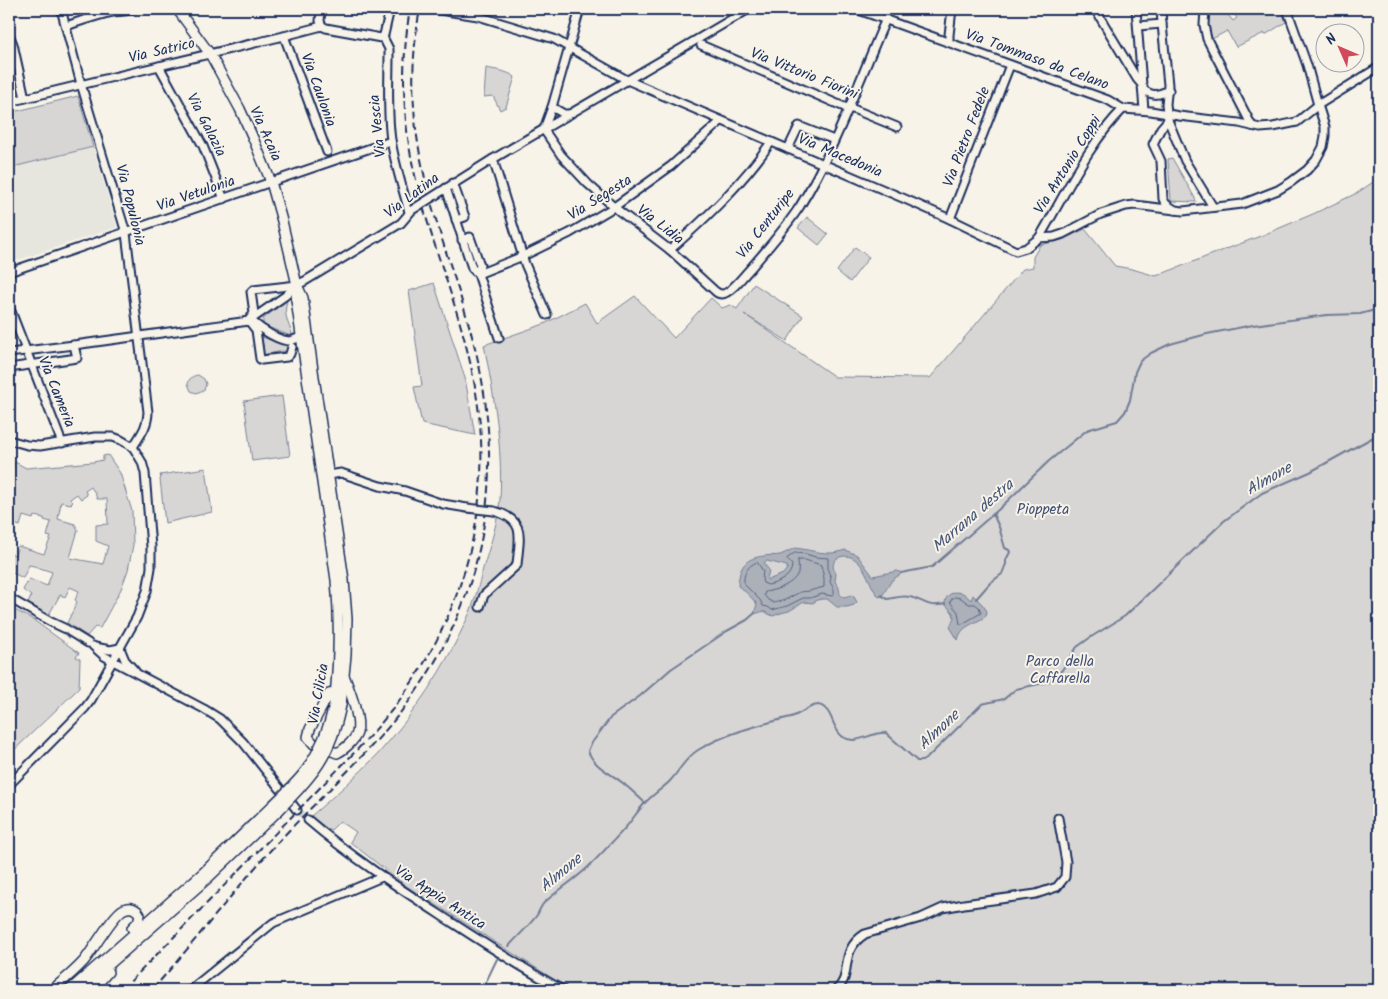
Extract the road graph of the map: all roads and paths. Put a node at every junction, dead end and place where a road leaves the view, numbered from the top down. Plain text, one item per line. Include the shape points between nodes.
1 (61, 9) edge
2 (133, 9) edge
3 (177, 9) edge
4 (320, 9) edge
5 (390, 9) edge
6 (438, 9) edge
7 (580, 9) edge
8 (749, 9) edge
9 (856, 9) edge
10 (952, 9) edge
11 (1095, 9) edge
12 (1136, 9) edge
13 (1161, 9) edge
14 (1205, 9) edge
15 (1287, 9) edge
16 (886, 19) junction
17 (1162, 24) junction
18 (66, 26) junction
19 (322, 26) junction
20 (1138, 26) junction
21 (9, 34) edge
22 (284, 36) junction
23 (383, 37) junction
24 (949, 42) junction
25 (701, 45) dead end
26 (569, 46) junction
27 (210, 54) junction
28 (1010, 65) junction
29 (159, 66) junction
30 (1379, 67) edge
31 (627, 80) junction
32 (82, 84) junction
33 (1143, 87) junction
34 (1169, 90) junction
35 (25, 98) junction
36 (9, 102) edge
37 (1318, 105) junction
38 (552, 107) junction
39 (848, 109) junction
40 (1123, 109) junction
41 (1144, 110) junction
42 (570, 114) junction
43 (1167, 117) junction
44 (721, 121) junction
45 (1252, 126) junction
46 (897, 127) dead end
47 (544, 130) junction
48 (834, 140) junction
49 (391, 141) junction
50 (771, 142) junction
51 (788, 149) junction
52 (327, 152) dead end
53 (493, 159) junction
54 (824, 164) junction
55 (271, 182) junction
56 (447, 187) junction
57 (224, 199) junction
58 (614, 207) junction
59 (1214, 207) junction
60 (411, 211) junction
61 (1176, 211) junction
62 (950, 218) junction
63 (126, 233) junction
64 (1039, 238) junction
65 (670, 250) junction
66 (523, 256) junction
67 (9, 272) edge
68 (478, 274) junction
69 (297, 285) junction
70 (722, 294) joint
71 (9, 306) edge
72 (547, 315) dead end
73 (249, 321) junction
74 (304, 332) junction
75 (138, 337) junction
76 (499, 338) dead end
77 (282, 339) junction
78 (74, 345) junction
79 (292, 348) junction
80 (26, 351) junction
81 (9, 353) edge
82 (31, 365) junction
83 (306, 366) junction
84 (9, 368) edge
85 (9, 440) edge
86 (62, 443) junction
87 (133, 447) junction
88 (329, 475) junction
89 (9, 598) edge
90 (480, 607) dead end
91 (90, 645) junction
92 (120, 648) junction
93 (113, 661) junction
94 (137, 674) junction
95 (345, 678) junction
96 (335, 694) junction
97 (337, 705) junction
98 (9, 785) edge
99 (275, 808) junction
100 (297, 810) tunnel mouth
101 (1058, 818) dead end
102 (308, 820) tunnel mouth
103 (382, 877) junction
104 (131, 946) junction
105 (86, 975) junction
106 (52, 990) edge
107 (70, 990) edge
108 (80, 990) edge
109 (92, 990) edge
110 (190, 990) edge
111 (562, 990) edge
112 (836, 990) edge

1 - 18 street, Via Populonia
2 - 18 street
3 - 27 main road, Via Acaia
4 - 19 street
5 - 23 street
6 - 26 street, Via Macedonia via 493,20 548,36
7 - 26 street
8 - 31 street
9 - 16 street, Via Tommaso da Celano
10 - 24 street
11 - 33 street
12 - 20 street
13 - 17 street
14 - 45 street via 1207,39
15 - 37 street
16 - 24 street, Via Tommaso da Celano
16 - 39 street, Via Centuripe
17 - 20 street
17 - 34 street
18 - 32 street, Via Populonia
19 - 22 street, Via Satrico
19 - 23 street
20 - 33 street
21 - 35 street
22 - 27 street, Via Satrico
22 - 52 street, Via Caulonia
23 - 49 street, Via Vescia via 389,52
24 - 28 street, Via Tommaso da Celano
25 - 39 street, Via Vittorio Fiorini
26 - 31 street, Via Macedonia
26 - 38 street
27 - 29 street, Via Satrico
27 - 55 main road, Via Acaia via 240,109
28 - 40 street, Via Tommaso da Celano via 1108,100
28 - 62 street, Via Pietro Fedele
29 - 32 street, Via Satrico
29 - 57 street, Via Galazia via 203,146
30 - 37 street
31 - 42 street
31 - 44 street, Via Macedonia
32 - 35 street, Via Satrico
32 - 63 street, Via Populonia
33 - 34 street via 1153,94
33 - 41 street
34 - 43 street
35 - 36 street, Via Satrico
37 - 45 street via 1295,123 1260,128
37 - 59 street via 1325,124 1325,136 1323,147 1311,166 1291,182 1254,201
38 - 42 street
38 - 47 street
39 - 46 street, Via Vittorio Fiorini
39 - 48 street, Via Centuripe
40 - 41 street
40 - 64 street, Via Antonio Coppi via 1102,132
41 - 43 street
42 - 47 street, Via Latina
43 - 45 street via 1239,122
43 - 59 street via 1185,161
43 - 61 street via 1153,144 1160,161 1163,199
44 - 50 street, Via Macedonia
44 - 58 street, Via Segesta via 671,166
47 - 53 street, Via Latina
47 - 58 street, Via Lidia via 576,172
48 - 51 street via 799,126
48 - 54 street, Via Centuripe
49 - 55 street, Via Vetulonia
49 - 60 street, Via Vescia
50 - 51 street, Via Macedonia
50 - 65 street via 729,193
51 - 54 street, Via Macedonia
53 - 56 street, Via Latina
53 - 66 street
54 - 62 street, Via Macedonia
54 - 70 street, Via Centuripe via 787,225 729,292
55 - 57 street, Via Vetulonia
55 - 69 main road, Via Acaia
56 - 60 street, Via Latina, bridge
56 - 68 street via 465,216 456,220 462,240 470,237 480,265
57 - 63 street, Via Vetulonia
58 - 65 street, Via Lidia
58 - 66 street, Via Segesta
59 - 61 street
60 - 69 street, Via Latina via 400,223
61 - 64 street via 1123,206 1061,235
62 - 64 street, Via Macedonia via 1016,251
63 - 67 street, Via Vetulonia
63 - 75 street, Via Populonia
65 - 70 street, Via Lidia
66 - 68 street, Via Segesta
66 - 72 street
68 - 76 street
69 - 73 street
69 - 73 street via 253,290 254,312
69 - 74 main road, Via Acaia via 303,298
71 - 80 street, Via Cameria
73 - 75 street
73 - 77 street
73 - 79 street via 256,330 260,359 287,357
74 - 77 street via 290,341
74 - 83 main road, Via Cilicia
74 - 88 main road, Via Cilicia
75 - 78 street
75 - 87 street, Via Populonia via 148,415
77 - 79 street
78 - 80 street
78 - 82 street via 77,358
79 - 83 street
80 - 81 street
80 - 82 street, Via Cameria
82 - 84 street
82 - 86 street, Via Cameria
83 - 96 main road, Via Cilicia via 339,610
85 - 86 street via 36,446
86 - 87 street via 107,436
87 - 92 street via 145,473 151,568 143,604
88 - 90 street, bridge via 341,473 443,504 508,516 517,525 519,535 517,565 484,594
88 - 95 main road, Via Cilicia via 347,618
89 - 91 street
91 - 92 street via 110,650
91 - 93 street
92 - 93 street
92 - 94 street
93 - 94 street
93 - 98 street via 85,708
94 - 100 street via 221,720 243,742
95 - 96 main road via 352,696 357,729 354,738 338,753 317,746 308,737 329,694
95 - 97 main road, Via Cilicia
96 - 97 main road, Via Cilicia
97 - 99 main road, Via Cilicia, bridge via 333,736 322,760 308,780
99 - 104 main road, Via Cilicia via 209,877
99 - 105 main road, Via Cilicia
101 - 112 street via 1066,862 1064,877 1057,887 1036,894 944,908 865,934 852,946 842,985
102 - 103 street, Via Appia Antica
103 - 110 street via 273,923
103 - 111 street, Via Appia Antica via 510,961
104 - 108 main road, Via Cilicia
104 - 109 main road
105 - 106 main road via 138,922 138,911 125,908 120,912 84,960
105 - 107 main road, Via Cilicia

